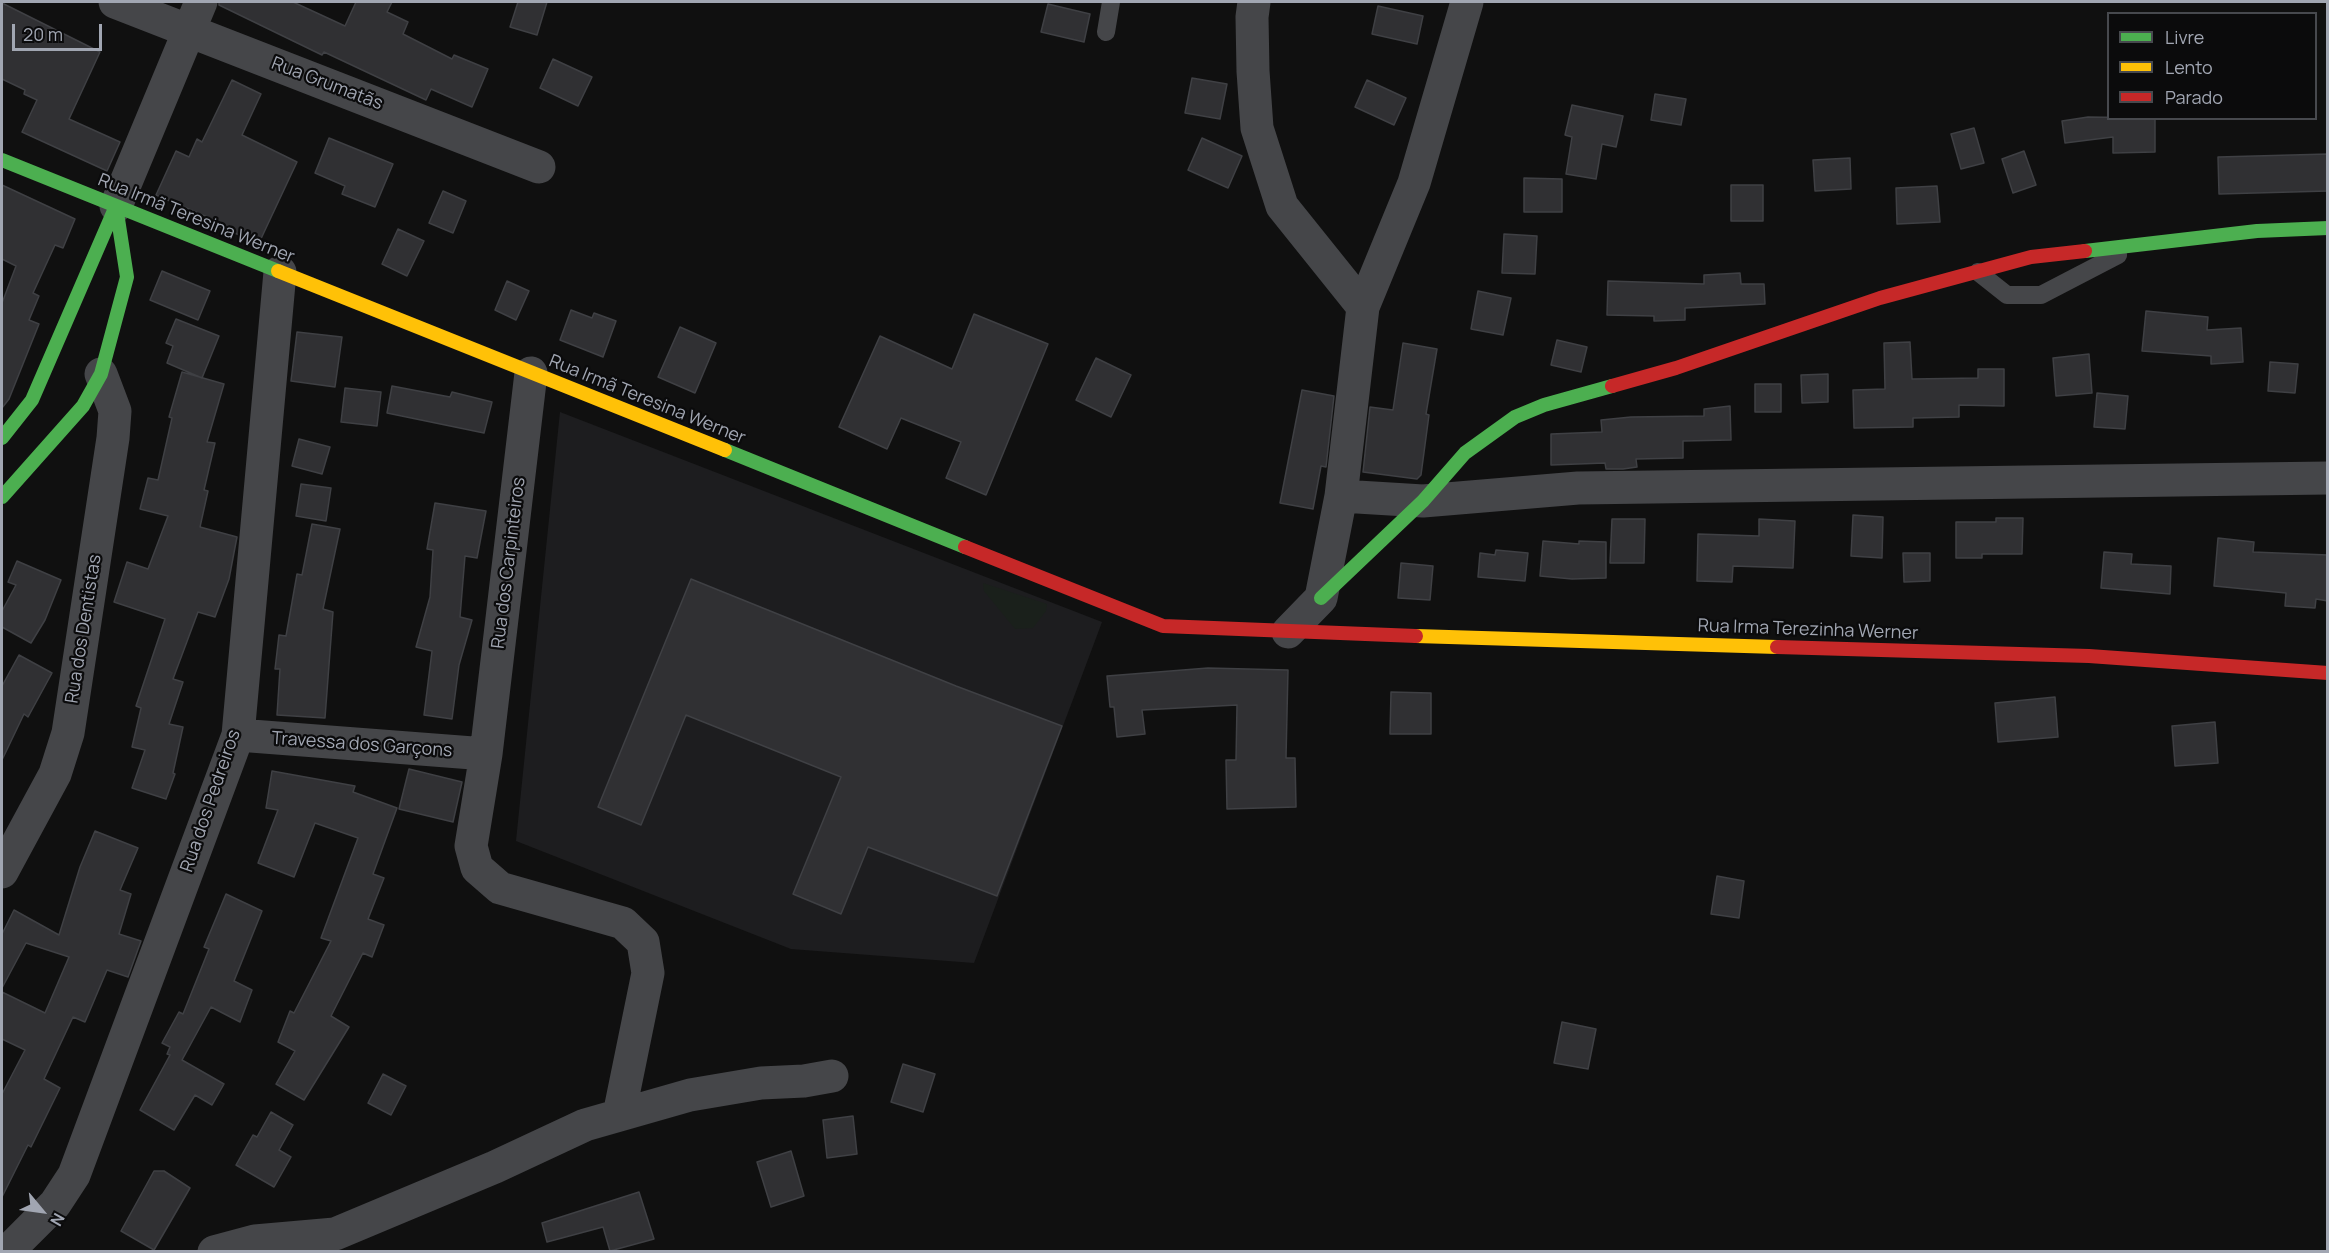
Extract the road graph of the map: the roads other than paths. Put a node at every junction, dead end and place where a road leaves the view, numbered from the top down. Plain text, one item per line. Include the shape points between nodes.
1 (115, 2) edge
2 (1111, 2) edge
3 (1254, 2) edge
4 (1467, 2) edge
5 (195, 16) edge
6 (1106, 32) dead end
7 (2, 160) edge
8 (539, 167) dead end
9 (116, 207) junction
10 (2328, 228) edge
11 (2135, 246) junction
12 (280, 272) junction
13 (1978, 272) junction
14 (1363, 308) junction
15 (531, 373) junction
16 (101, 374) junction
17 (2, 438) edge
18 (2328, 478) edge
19 (1341, 496) junction
20 (2, 497) edge
21 (1423, 501) junction
22 (1321, 598) junction
23 (1288, 632) junction
24 (2328, 673) edge
25 (238, 735) junction
26 (486, 754) junction
27 (2, 872) edge
28 (832, 1076) dead end
29 (618, 1115) junction
30 (7, 1251) edge
31 (214, 1251) edge

1 - 5 street, Rua Grumatãs
2 - 6 lane
3 - 14 street via 1257,128 1282,206
4 - 14 street via 1414,183
5 - 8 street, Rua Grumatãs
5 - 9 street
7 - 9 street, Rua Irmã Teresina Werner
9 - 12 street, Rua Irmã Teresina Werner
9 - 16 street via 127,277
9 - 17 street via 32,400
10 - 11 street via 2257,231
11 - 13 street via 2031,257
11 - 13 lane via 2041,295 2007,295
12 - 15 street, Rua Irmã Teresina Werner
12 - 25 street, Rua dos Pedreiros
13 - 21 street via 1880,298 1676,368 1544,405 1515,417 1465,453
14 - 19 street
15 - 23 street, Rua Irmã Teresina Werner via 1163,626
15 - 26 street, Rua dos Carpinteiros
16 - 20 street via 82,406
16 - 27 street, Rua dos Dentistas via 115,411 113,438 68,733 55,774
18 - 21 street via 1578,488
19 - 21 street
19 - 22 street
21 - 22 street
22 - 23 street
23 - 24 street, Rua Irma Terezinha Werner via 2089,656
25 - 26 street, Travessa dos Garçons
25 - 30 street, Rua dos Pedreiros via 74,1175 55,1204
26 - 29 street, Rua dos Carpinteiros via 471,846 477,867 500,888 623,923 643,942 648,973
28 - 29 street via 690,1095
29 - 31 street via 585,1125 335,1234 255,1241

